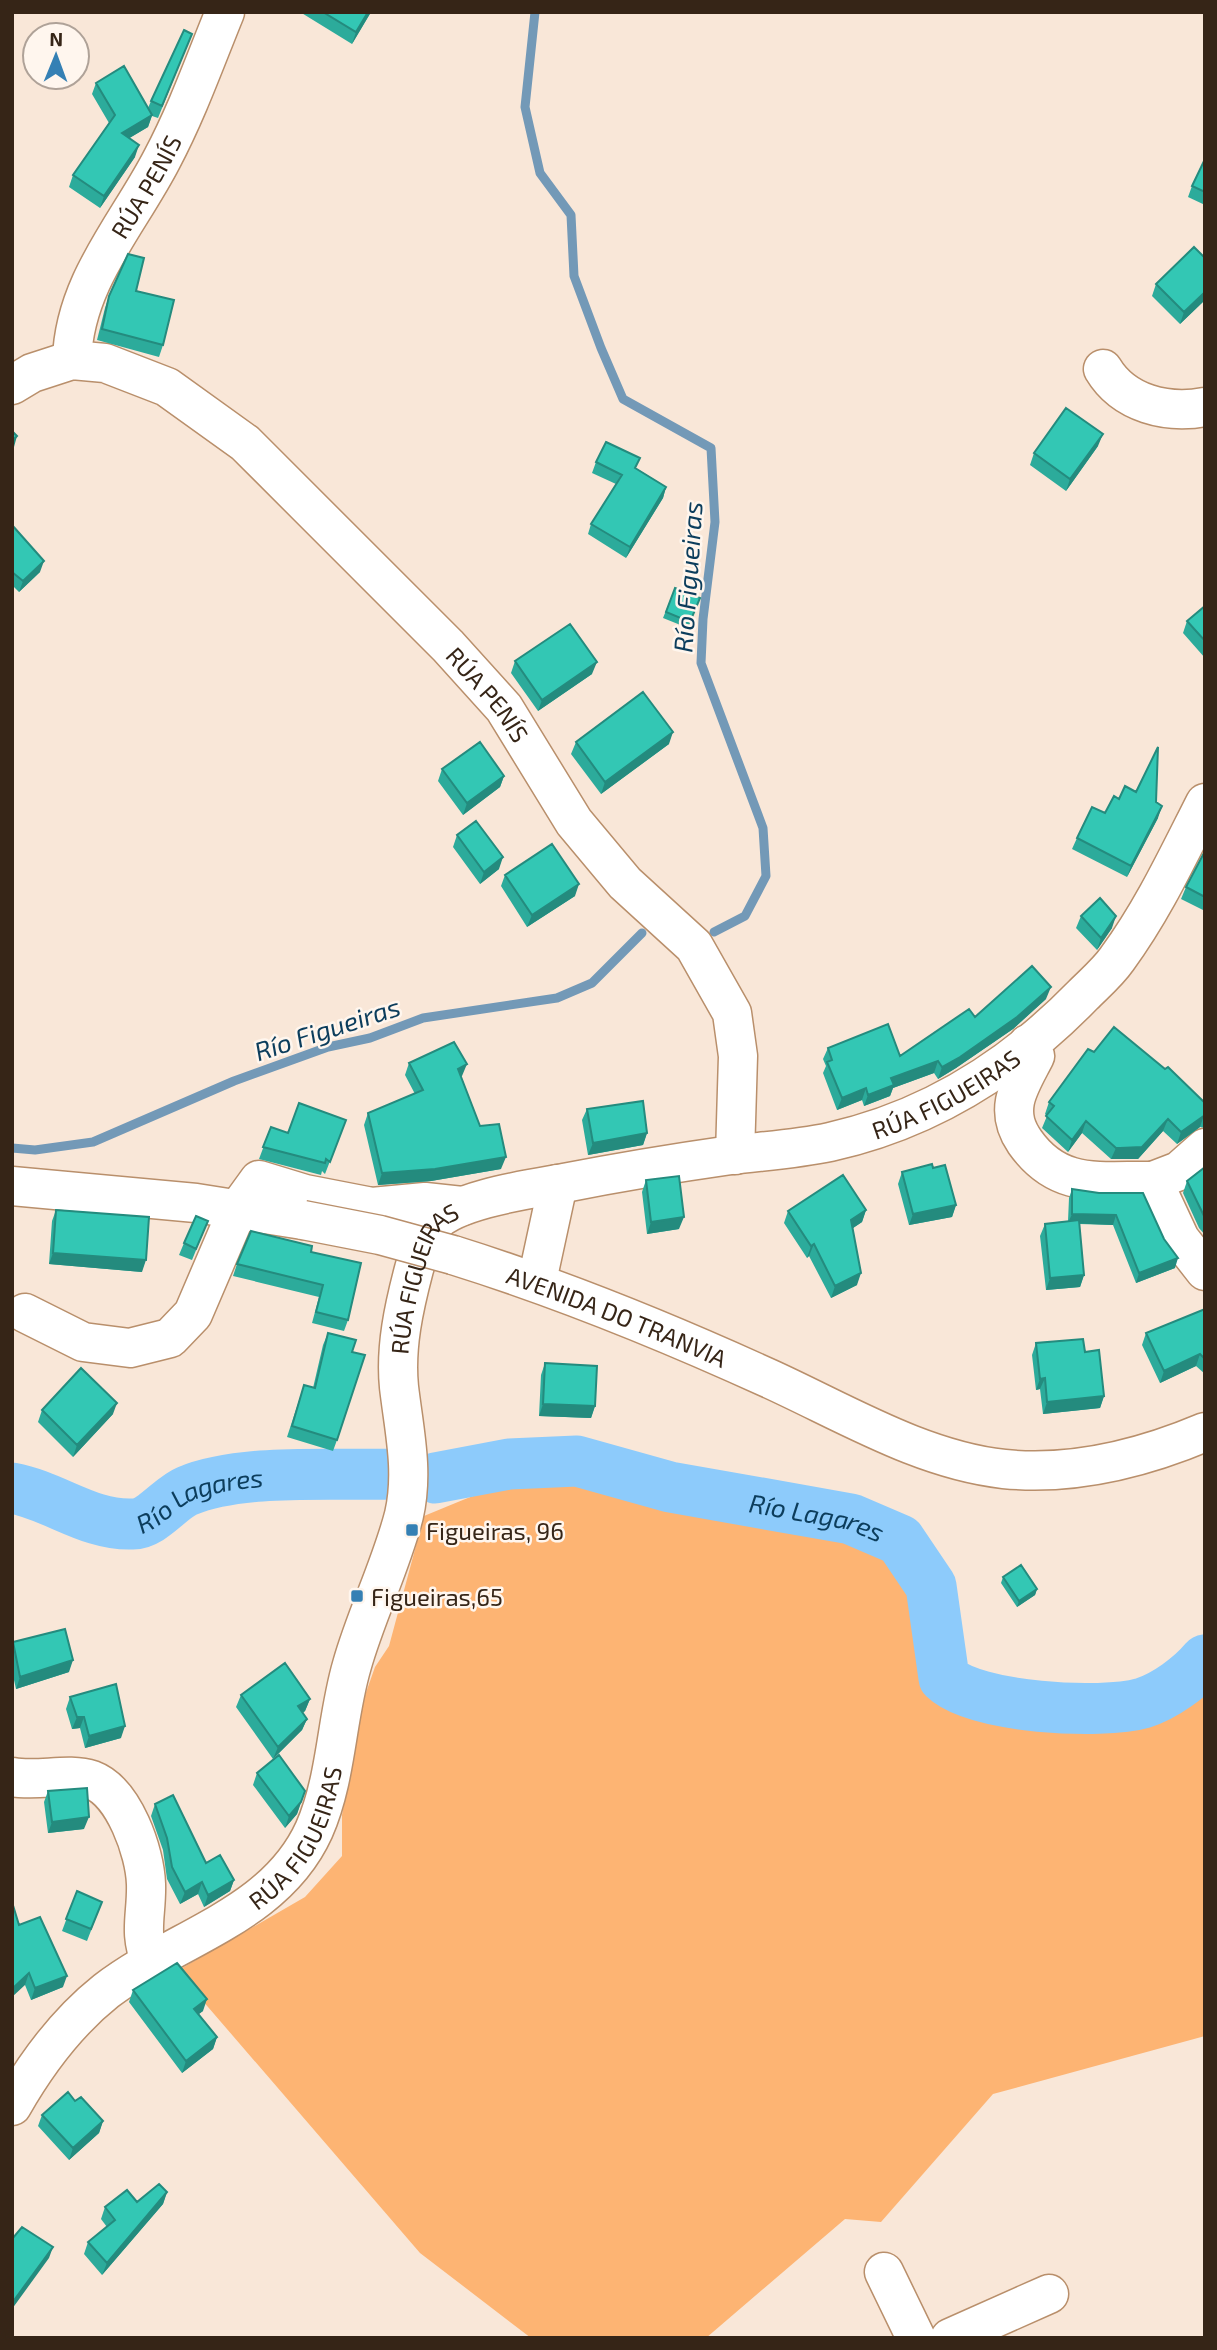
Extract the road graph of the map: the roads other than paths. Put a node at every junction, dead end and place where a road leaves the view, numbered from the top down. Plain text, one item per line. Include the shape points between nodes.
1 (225, 12) edge
2 (72, 360) junction
3 (1103, 369) dead end
4 (12, 385) edge
5 (1205, 407) edge
6 (1205, 803) edge
7 (1028, 1044) junction
8 (1205, 1148) edge
9 (735, 1155) junction
10 (1153, 1181) junction
11 (558, 1184) junction
12 (12, 1186) edge
13 (462, 1206) junction
14 (238, 1209) junction
15 (1205, 1271) edge
16 (537, 1281) junction
17 (25, 1313) dead end
18 (1205, 1432) edge
19 (12, 1777) edge
20 (151, 1963) junction
21 (12, 2106) edge
22 (884, 2272) dead end
23 (1049, 2294) dead end
24 (916, 2338) edge
25 (950, 2338) edge

1 - 2 street, RÚA PENÍS via 162,159 100,262 73,329
2 - 4 street, RÚA PENÍS
2 - 9 street, RÚA PENÍS via 105,363 167,387 245,443 449,646 504,708 574,822 625,883 694,946 732,1013 738,1056
3 - 5 street via 1111,382 1143,404 1168,409
6 - 7 street, RÚA FIGUEIRAS via 1154,901 1115,962 1065,1014
7 - 9 street, RÚA FIGUEIRAS via 957,1096 924,1112 828,1143
7 - 10 street via 1035,1056 1015,1099 1014,1116 1034,1154 1057,1174 1077,1180
8 - 10 street via 1179,1171
9 - 11 street, RÚA FIGUEIRAS
10 - 15 street via 1180,1239
11 - 13 street, RÚA FIGUEIRAS
11 - 16 street
12 - 14 street, AVENIDA DO TRANVIA
13 - 14 street via 425,1202 372,1207 259,1180
13 - 20 street, RÚA FIGUEIRAS via 436,1220 423,1240 404,1306 399,1383 410,1468 404,1514 351,1668 333,1762 314,1829 288,1874 249,1905
14 - 16 street, AVENIDA DO TRANVIA, bridge via 380,1235
14 - 17 street via 192,1314 170,1338 130,1348 83,1342
16 - 18 street, AVENIDA DO TRANVIA via 648,1324 935,1454 1003,1469 1048,1471 1106,1465
19 - 20 street via 89,1779 108,1787 121,1804 141,1853 146,1884 143,1944
20 - 21 street, RÚA FIGUEIRAS via 106,1992 64,2032
22 - 24 street
23 - 25 street

